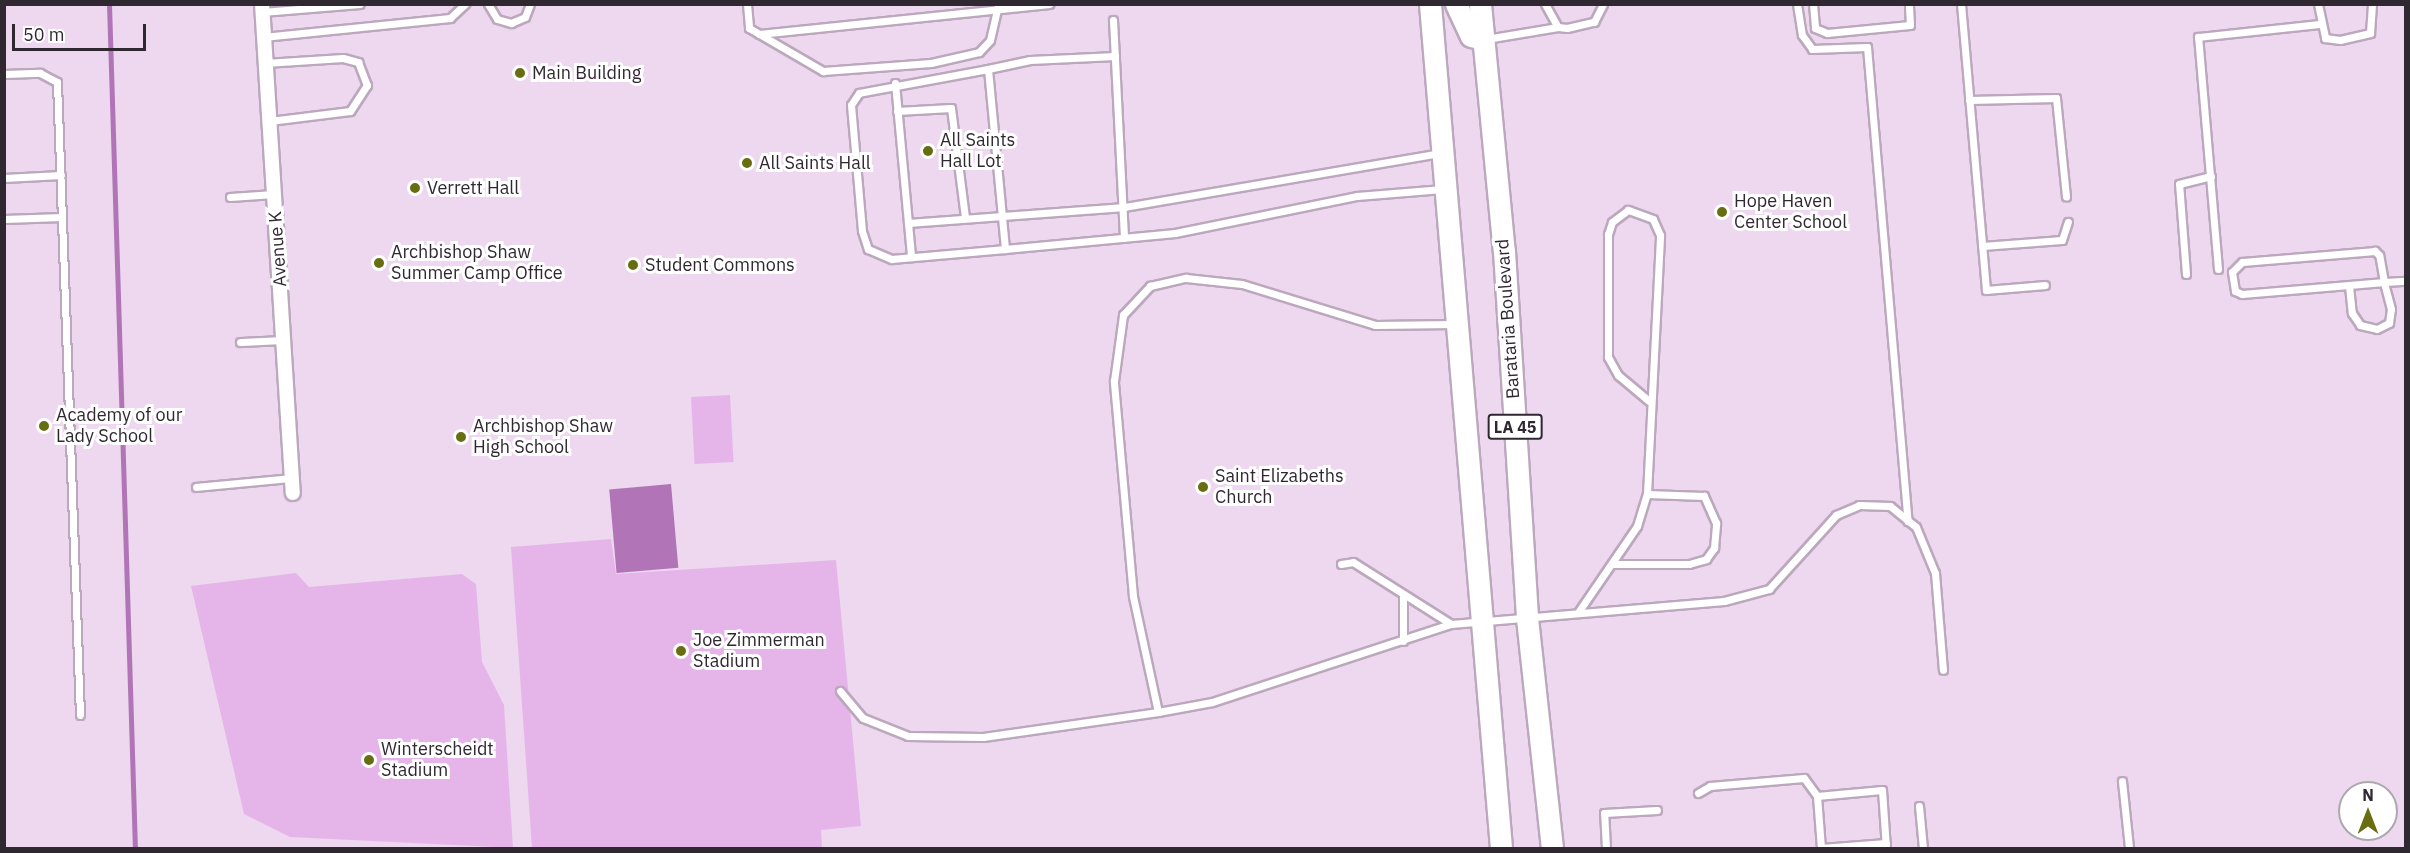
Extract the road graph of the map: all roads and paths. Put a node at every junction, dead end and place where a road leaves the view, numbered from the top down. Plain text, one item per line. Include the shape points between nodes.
1 (360, 4) edge
2 (465, 4) edge
3 (488, 4) edge
4 (530, 4) edge
5 (747, 4) edge
6 (1049, 4) edge
7 (1430, 4) edge
8 (1456, 4) edge
9 (1480, 4) edge
10 (1545, 4) edge
11 (1603, 4) edge
12 (1797, 4) edge
13 (1813, 4) edge
14 (1909, 4) edge
15 (1961, 4) edge
16 (2318, 4) edge
17 (2372, 4) edge
18 (998, 6) edge
19 (262, 8) edge
20 (1113, 20) dead end
21 (2320, 24) junction
22 (1558, 27) junction
23 (759, 34) junction
24 (263, 37) junction
25 (1484, 39) junction
26 (1115, 56) junction
27 (265, 63) junction
28 (988, 69) junction
29 (4, 74) edge
30 (895, 83) junction
31 (1969, 100) junction
32 (897, 111) junction
33 (270, 122) junction
34 (1442, 152) junction
35 (61, 175) junction
36 (2211, 176) junction
37 (4, 178) edge
38 (1445, 189) junction
39 (274, 194) junction
40 (2066, 196) dead end
41 (230, 197) dead end
42 (1124, 207) junction
43 (1001, 216) junction
44 (62, 217) junction
45 (965, 218) junction
46 (4, 219) edge
47 (2068, 222) dead end
48 (908, 223) junction
49 (1124, 238) junction
50 (1982, 246) junction
51 (1005, 249) junction
52 (911, 257) junction
53 (2218, 269) dead end
54 (2186, 274) dead end
55 (2406, 281) edge
56 (2384, 282) junction
57 (2045, 285) dead end
58 (2349, 286) junction
59 (1456, 324) junction
60 (284, 340) junction
61 (240, 342) dead end
62 (1649, 401) junction
63 (292, 478) junction
64 (196, 487) dead end
65 (293, 493) dead end
66 (1647, 494) junction
67 (1908, 521) junction
68 (1341, 564) dead end
69 (1614, 564) junction
70 (1403, 597) junction
71 (1579, 611) junction
72 (1527, 618) junction
73 (1451, 624) junction
74 (1481, 625) junction
75 (1403, 641) junction
76 (1942, 670) dead end
77 (840, 691) dead end
78 (1158, 712) junction
79 (80, 715) dead end
80 (2122, 781) dead end
81 (1698, 793) dead end
82 (1817, 796) junction
83 (1919, 806) dead end
84 (1657, 810) dead end
85 (1886, 846) edge
86 (1821, 848) edge
87 (1501, 849) edge
88 (1552, 849) edge
89 (1606, 849) edge
90 (1923, 849) edge
91 (2129, 849) edge

1 - 19 lane
2 - 24 lane via 450,18
3 - 4 lane via 497,19 511,23 525,17
5 - 23 lane via 749,28
6 - 18 lane
7 - 34 main road, LA 45
8 - 25 main road via 1470,36
9 - 25 main road, Barataria Boulevard / LA 45
10 - 22 lane
11 - 22 lane via 1594,22
12 - 67 lane via 1802,35 1812,49 1867,47
13 - 14 lane via 1815,28 1827,33 1910,25
15 - 31 lane
16 - 21 lane
17 - 21 lane via 2370,33 2361,39 2325,38
18 - 23 lane
18 - 23 lane via 990,40 979,52 931,63 823,70
19 - 24 street, Avenue K
20 - 26 lane
21 - 36 lane via 2200,33
22 - 25 lane
24 - 27 street, Avenue K
25 - 72 main road, Barataria Boulevard / LA 45 via 1504,251
26 - 28 lane via 1030,60
26 - 42 lane
27 - 33 street, Avenue K
27 - 33 lane via 343,57 358,62 367,85 350,111
28 - 30 lane
28 - 43 lane
29 - 35 lane via 40,73 57,82
30 - 32 lane
30 - 52 lane via 859,93 850,105 868,249 892,259
31 - 40 lane via 2056,98
31 - 50 lane
32 - 45 lane via 951,108
32 - 48 lane
33 - 39 street, Avenue K
34 - 38 main road, LA 45
34 - 42 lane
35 - 37 lane
35 - 44 lane
36 - 53 lane
36 - 54 lane via 2180,184
38 - 49 lane via 1357,196
38 - 59 main road, LA 45
39 - 41 lane
39 - 60 street, Avenue K
42 - 43 lane
42 - 49 lane
43 - 45 lane
43 - 51 lane
44 - 46 lane
44 - 79 lane
45 - 48 lane
47 - 50 lane via 2062,240
48 - 52 lane
49 - 51 lane
50 - 57 lane via 1986,290
51 - 52 lane
55 - 56 lane
56 - 58 lane
56 - 58 lane via 2389,323 2377,329 2360,325 2352,313
56 - 58 lane via 2379,255 2369,250 2242,262 2232,272 2235,291 2242,294
59 - 74 main road, LA 45
59 - 78 lane via 1375,325 1242,284 1186,278 1150,286 1123,315 1114,381 1133,596
60 - 61 lane
60 - 63 street, Avenue K
62 - 62 lane via 1656,380 1660,235 1653,219 1628,210 1612,222 1608,234 1608,357 1618,375
62 - 66 lane
63 - 64 lane
63 - 65 street, Avenue K
66 - 69 lane via 1637,525
66 - 69 lane via 1683,493 1711,501 1714,548 1706,559 1689,564
67 - 71 lane via 1890,506 1859,505 1836,515 1769,589 1724,601
67 - 76 lane via 1935,573
68 - 70 lane via 1353,562
69 - 71 lane
70 - 73 lane
70 - 75 lane
71 - 72 lane
72 - 74 lane
72 - 88 main road, Barataria Boulevard / LA 45
73 - 74 lane
73 - 75 lane
74 - 87 main road, LA 45
75 - 78 lane via 1212,702
77 - 78 lane via 863,718 908,735 983,737
80 - 91 lane
81 - 82 lane via 1710,786 1804,778
82 - 85 lane via 1882,790
82 - 86 lane
83 - 90 lane
84 - 89 lane via 1604,813
85 - 86 lane

